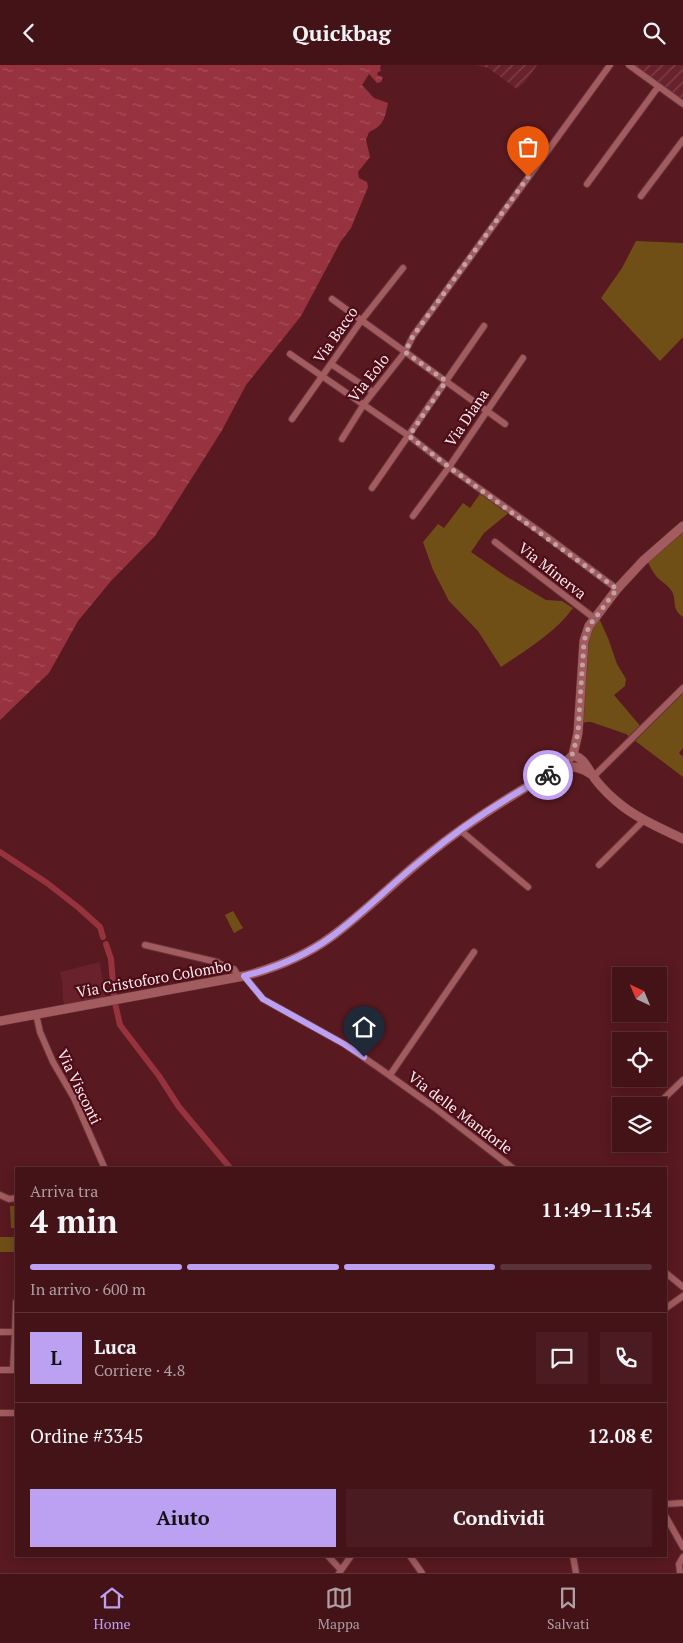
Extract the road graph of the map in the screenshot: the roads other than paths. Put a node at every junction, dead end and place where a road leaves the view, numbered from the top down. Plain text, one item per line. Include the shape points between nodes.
1 (610, 65) edge
2 (629, 65) edge
3 (658, 87) junction
4 (683, 104) edge
5 (683, 140) edge
6 (587, 184) dead end
7 (641, 196) dead end
8 (403, 268) dead end
9 (332, 299) dead end
10 (361, 321) junction
11 (484, 327) dead end
12 (405, 352) junction
13 (290, 354) dead end
14 (523, 357) dead end
15 (331, 364) junction
16 (322, 377) junction
17 (446, 381) junction
18 (373, 392) junction
19 (364, 404) junction
20 (487, 411) junction
21 (292, 419) dead end
22 (505, 424) dead end
23 (409, 436) junction
24 (342, 439) dead end
25 (449, 467) junction
26 (372, 488) dead end
27 (413, 516) dead end
28 (683, 525) edge
29 (495, 542) dead end
30 (617, 589) junction
31 (594, 618) junction
32 (683, 688) edge
33 (578, 733) junction
34 (572, 755) junction
35 (584, 765) junction
36 (561, 767) junction
37 (593, 775) junction
38 (644, 820) junction
39 (460, 830) junction
40 (683, 839) edge
41 (600, 865) dead end
42 (528, 887) dead end
43 (145, 945) dead end
44 (474, 952) dead end
45 (242, 977) junction
46 (36, 1014) junction
47 (0, 1021) edge
48 (390, 1075) junction
49 (682, 1082) edge
50 (666, 1097) edge
51 (103, 1167) edge
52 (511, 1167) edge
53 (0, 1195) edge
54 (15, 1199) edge
55 (667, 1274) edge
56 (683, 1287) edge
57 (683, 1296) edge
58 (667, 1307) edge
59 (0, 1332) edge
60 (15, 1332) joint
61 (0, 1370) edge
62 (15, 1370) edge
63 (0, 1413) edge
64 (15, 1413) edge
65 (683, 1503) edge
66 (667, 1504) edge
67 (667, 1519) edge
68 (683, 1547) edge
69 (329, 1557) edge
70 (351, 1557) edge
71 (411, 1557) edge
72 (574, 1557) edge
73 (683, 1557) edge
74 (340, 1571) edge
75 (422, 1573) edge
76 (576, 1573) edge
77 (680, 1573) edge

1 - 12 street, Via Eolo via 413,336
2 - 3 street
3 - 4 street
3 - 6 street
5 - 7 street
8 - 10 street, Via Bacco
9 - 10 street
10 - 12 street
10 - 15 street, Via Bacco
11 - 17 street
12 - 17 street
12 - 18 street, Via Eolo
13 - 16 street
14 - 20 street, Via Diana
15 - 16 street, Via Bacco
15 - 18 street
16 - 19 street
16 - 21 street, Via Bacco
17 - 20 street
17 - 23 street
18 - 19 street, Via Eolo
19 - 23 street
19 - 24 street, Via Eolo
20 - 22 street
20 - 25 street, Via Diana
23 - 25 street
23 - 26 street
25 - 27 street, Via Diana
25 - 30 street
28 - 30 main road
29 - 31 street, Via Minerva
30 - 31 main road
31 - 33 main road via 584,641
32 - 37 street
33 - 34 main road
33 - 35 main road
34 - 35 main road via 580,757
34 - 36 main road, Via Cristoforo Colombo
35 - 36 main road
35 - 37 main road
36 - 39 main road, Via Cristoforo Colombo
37 - 38 main road via 614,799
38 - 40 main road
38 - 41 street
39 - 42 street
39 - 45 main road, Via Cristoforo Colombo via 330,938 282,964
43 - 45 street, Via delle Mandorle via 217,961
44 - 48 street
45 - 46 main road, Via Cristoforo Colombo
45 - 48 street, Via delle Mandorle via 263,999 344,1044
46 - 47 main road, Via Cristoforo Colombo
46 - 51 street, Via Visconti via 53,1062 74,1098
48 - 52 street, Via delle Mandorle
49 - 50 street
53 - 54 street
55 - 56 street
57 - 58 street
59 - 60 street
60 - 62 street
61 - 62 street
63 - 64 street
65 - 66 street
67 - 68 street
69 - 74 street
70 - 74 street
71 - 75 street
72 - 76 street
73 - 77 street via 679,1564

